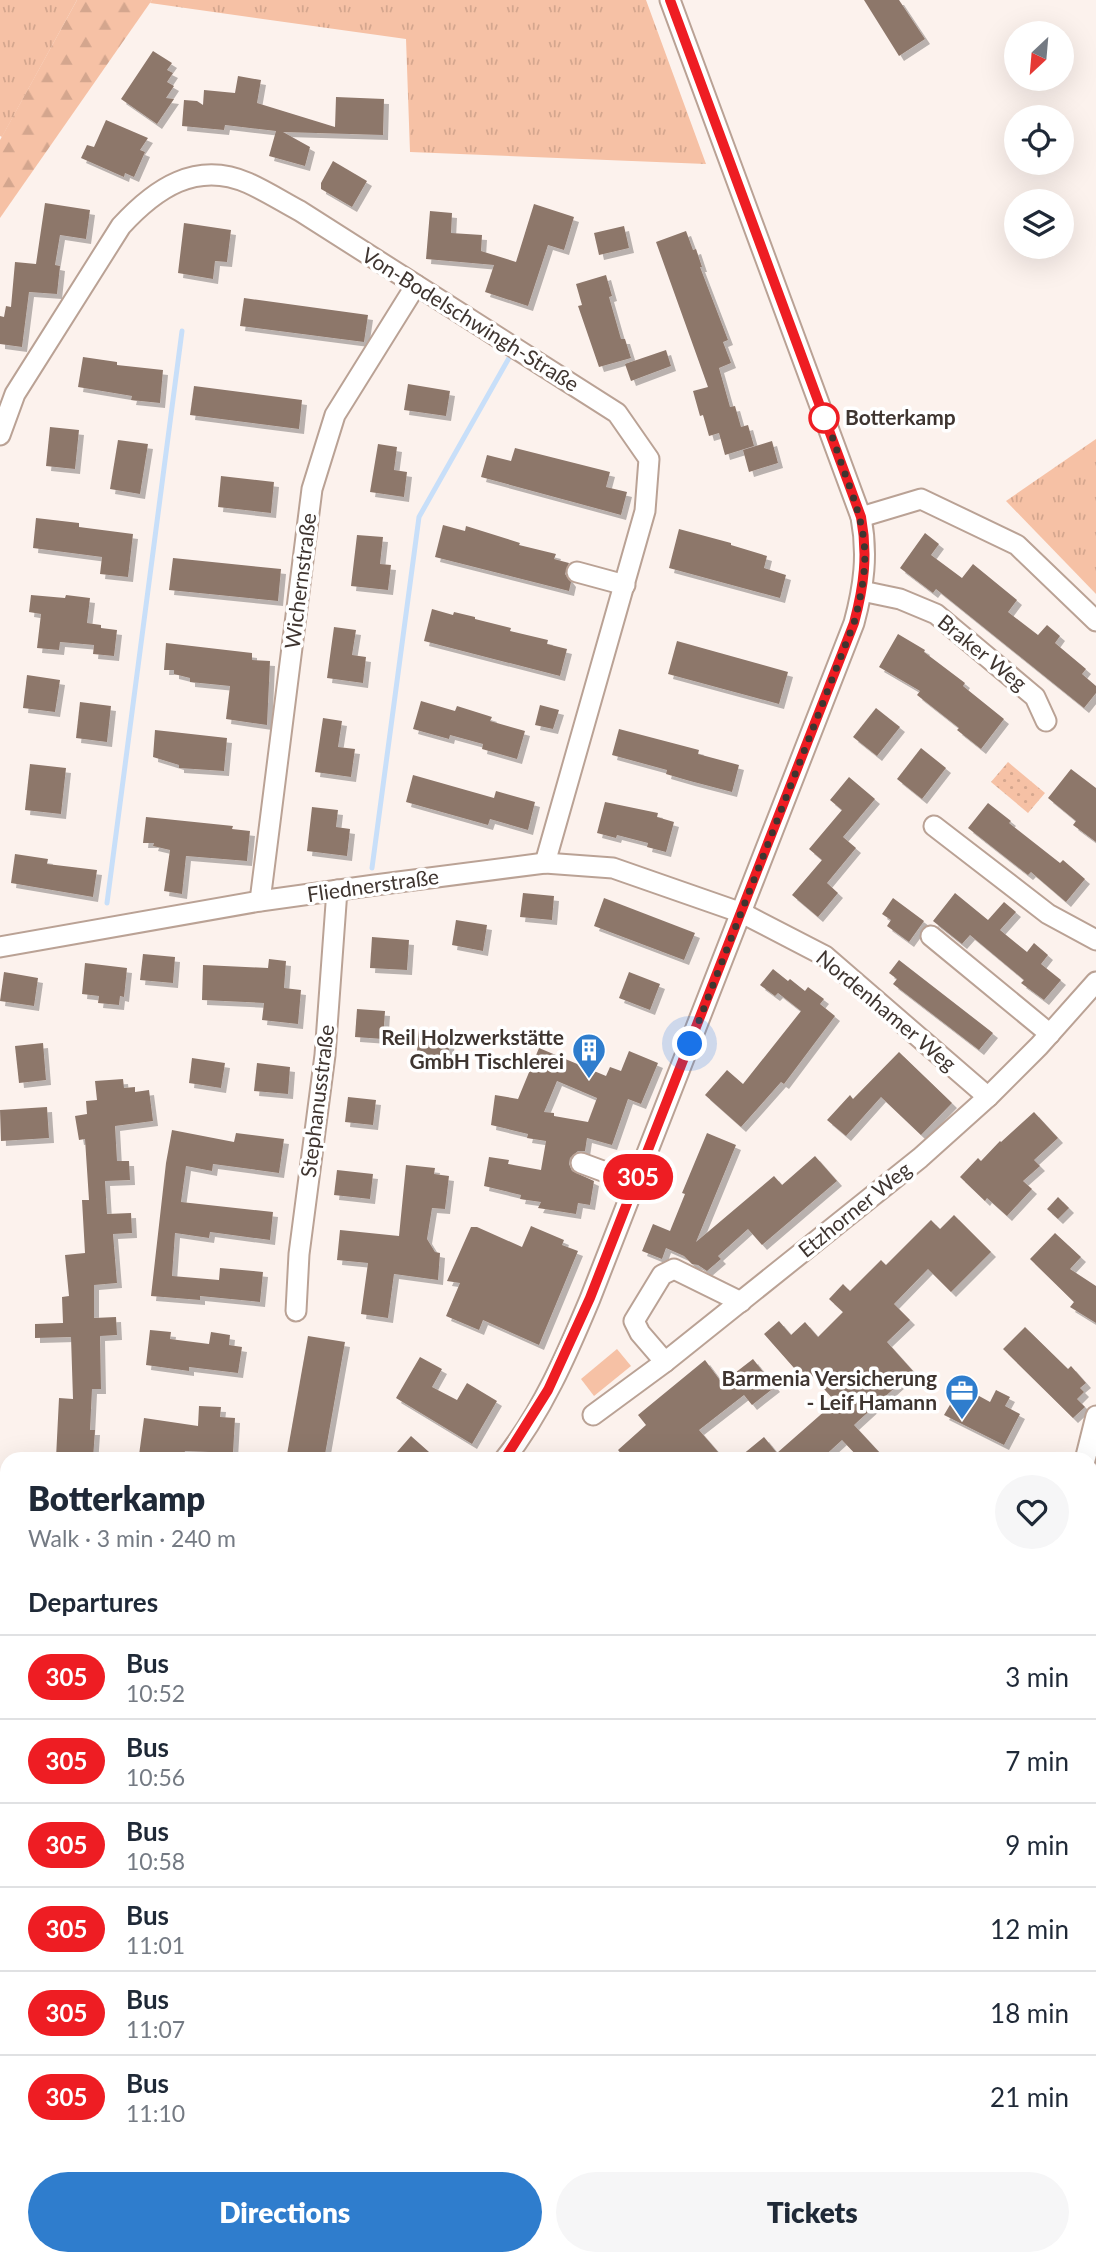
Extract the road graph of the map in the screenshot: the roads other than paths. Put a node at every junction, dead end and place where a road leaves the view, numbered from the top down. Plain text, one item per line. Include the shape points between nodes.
1 (670, 0) edge
2 (416, 285) junction
3 (0, 435) edge
4 (861, 517) junction
5 (577, 572) dead end
6 (625, 585) junction
7 (862, 591) junction
8 (1096, 621) edge
9 (1046, 721) dead end
10 (933, 826) dead end
11 (545, 863) junction
12 (337, 890) junction
13 (260, 901) junction
14 (742, 913) junction
15 (931, 936) dead end
16 (1096, 940) edge
17 (0, 947) edge
18 (1096, 982) edge
19 (1050, 1034) junction
20 (988, 1097) junction
21 (581, 1163) dead end
22 (635, 1183) junction
23 (741, 1302) junction
24 (296, 1311) dead end
25 (666, 1362) junction
26 (593, 1415) dead end
27 (1096, 1416) edge
28 (509, 1452) edge
29 (1087, 1452) edge

1 - 4 street
2 - 3 street, Von-Bodelschwingh-Straße via 249,183 201,175 177,182 142,204 111,239 15,394
2 - 6 street, Von-Bodelschwingh-Straße via 617,412 649,459 645,511
2 - 13 street, Wichernstraße via 335,415 312,489
4 - 7 street via 866,541
4 - 8 street via 921,499 1017,545
5 - 6 street
6 - 11 street, Von-Bodelschwingh-Straße
7 - 9 street, Braker Weg via 900,599 936,614 1035,697
7 - 14 street via 854,623
10 - 16 street via 1048,914
11 - 12 street, Fliednerstraße
11 - 14 street, Fliednerstraße via 613,868
12 - 13 street, Fliednerstraße
12 - 24 street, Stephanusstraße via 325,1055
13 - 17 street, Fliednerstraße
14 - 20 street, Nordenhamer Weg via 825,956
14 - 22 street
15 - 19 street
18 - 19 street, Etzhorner Weg
19 - 20 street, Etzhorner Weg
20 - 23 street, Etzhorner Weg via 920,1158
21 - 22 street
22 - 28 street via 571,1345
23 - 25 street, Etzhorner Weg
23 - 25 street via 674,1269 662,1275 634,1321
25 - 26 street, Etzhorner Weg
27 - 29 street

